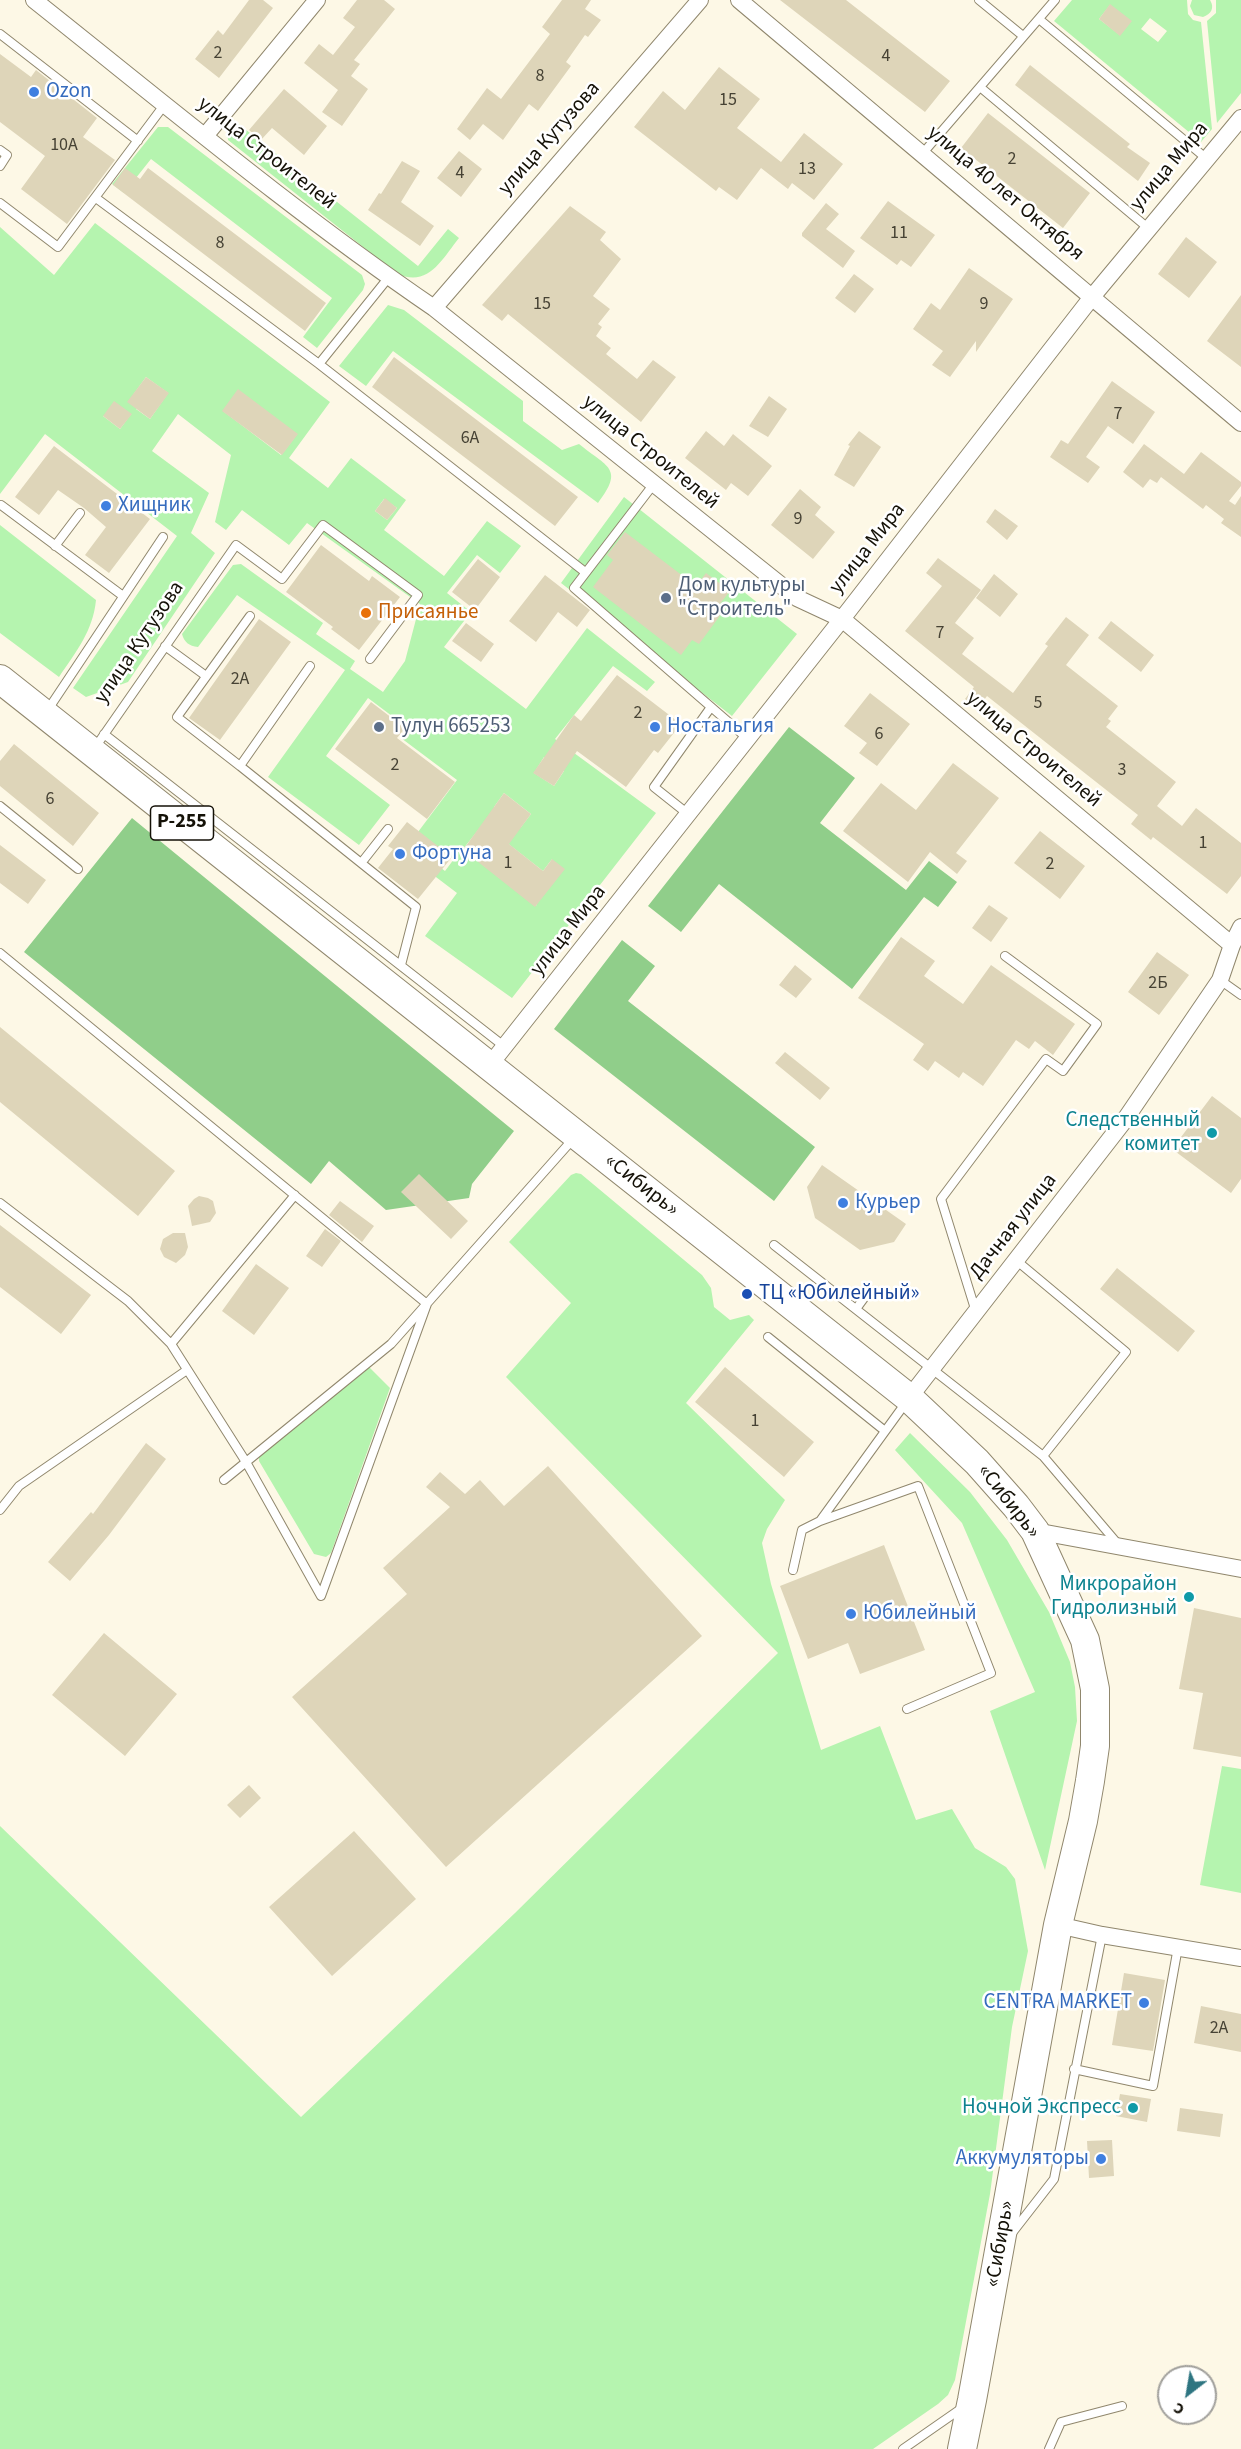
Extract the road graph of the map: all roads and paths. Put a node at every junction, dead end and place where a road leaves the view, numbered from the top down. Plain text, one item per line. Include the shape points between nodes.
1 (34, 0) edge
2 (317, 0) edge
3 (700, 0) edge
4 (739, 0) edge
5 (979, 0) edge
6 (1055, 0) edge
7 (1039, 19) junction
8 (0, 34) edge
9 (1023, 36) junction
10 (980, 87) junction
11 (165, 104) junction
12 (1241, 118) edge
13 (205, 136) junction
14 (138, 141) junction
15 (0, 150) edge
16 (923, 153) junction
17 (1207, 159) junction
18 (0, 166) edge
19 (96, 198) junction
20 (0, 203) edge
21 (1148, 228) junction
22 (390, 278) junction
23 (1092, 297) junction
24 (434, 308) junction
25 (319, 364) junction
26 (1240, 421) edge
27 (653, 485) junction
28 (1, 505) edge
29 (80, 513) dead end
30 (163, 537) dead end
31 (55, 546) junction
32 (585, 572) junction
33 (123, 597) junction
34 (250, 616) dead end
35 (842, 619) junction
36 (165, 646) junction
37 (370, 659) dead end
38 (310, 666) dead end
39 (206, 676) junction
40 (0, 678) edge
41 (711, 706) junction
42 (45, 714) junction
43 (748, 739) junction
44 (98, 743) junction
45 (240, 766) junction
46 (0, 806) edge
47 (688, 814) junction
48 (388, 830) dead end
49 (362, 862) junction
50 (78, 869) dead end
51 (1241, 927) edge
52 (1232, 945) junction
53 (0, 953) edge
54 (1005, 956) dead end
55 (401, 966) junction
56 (1220, 980) junction
57 (1241, 995) edge
58 (498, 1057) junction
59 (576, 1136) junction
60 (295, 1195) junction
61 (0, 1203) edge
62 (774, 1245) dead end
63 (1017, 1261) junction
64 (867, 1294) dead end
65 (427, 1304) junction
66 (856, 1309) junction
67 (976, 1313) junction
68 (768, 1337) dead end
69 (171, 1344) junction
70 (932, 1369) junction
71 (187, 1371) junction
72 (909, 1398) junction
73 (885, 1431) junction
74 (1043, 1456) junction
75 (246, 1462) junction
76 (224, 1480) dead end
77 (0, 1510) edge
78 (820, 1521) junction
79 (1035, 1531) junction
80 (1120, 1547) junction
81 (1241, 1569) edge
82 (793, 1570) dead end
83 (908, 1709) dead end
84 (1058, 1924) junction
85 (1102, 1935) junction
86 (1178, 1947) junction
87 (1241, 1958) edge
88 (1074, 2069) junction
89 (1000, 2250) junction
90 (972, 2400) junction
91 (1122, 2406) dead end
92 (903, 2449) edge
93 (962, 2449) edge
94 (1049, 2449) edge

1 - 11 street, улица Строителей
2 - 13 street
3 - 24 street, улица Кутузова
4 - 16 street, улица 40 лет Октября
5 - 9 lane
6 - 7 lane
7 - 9 lane
7 - 17 lane
8 - 14 lane
9 - 10 lane
10 - 16 lane
10 - 21 lane
11 - 13 street, улица Строителей
11 - 14 lane
12 - 17 street, улица Мира
13 - 22 street, улица Строителей
14 - 19 lane
15 - 18 lane via 7,155
16 - 23 street, улица 40 лет Октября
17 - 21 street, улица Мира
19 - 20 lane via 58,248
19 - 25 lane
21 - 23 street, улица Мира
22 - 24 street, улица Строителей
22 - 25 lane
23 - 26 street, улица 40 лет Октября
23 - 35 street, улица Мира
24 - 27 street, улица Строителей
25 - 32 lane
27 - 32 lane
27 - 35 street, улица Строителей via 797,598
28 - 31 lane
29 - 31 lane
30 - 33 lane
31 - 33 lane
32 - 41 lane via 573,588
33 - 42 lane
34 - 39 lane
35 - 43 street, улица Мира
35 - 52 street, улица Строителей
36 - 37 lane, улица Кутузова via 236,545 282,579 323,525 417,595
36 - 39 lane
36 - 44 lane, улица Кутузова
38 - 45 lane
39 - 45 lane via 177,717
40 - 42 highway, Р-255
41 - 43 lane
41 - 47 lane via 654,787
42 - 44 highway, Р-255
43 - 47 street, улица Мира
44 - 55 lane
44 - 58 highway, «Сибирь» / Р-255 via 364,968
45 - 49 lane
46 - 50 lane
47 - 58 street, улица Мира
48 - 49 lane
49 - 55 lane via 416,907
51 - 52 street, Дачная улица
52 - 56 street, Дачная улица
53 - 60 lane
54 - 67 lane via 1097,1024 1063,1071 1046,1059 941,1199
55 - 58 lane
56 - 57 lane
56 - 63 street, Дачная улица via 1124,1121
58 - 59 highway, «Сибирь» / Р-255
59 - 65 lane
59 - 72 highway, «Сибирь» / Р-255
60 - 65 lane
60 - 69 lane
61 - 69 lane via 128,1300
62 - 66 lane
63 - 67 street, Дачная улица
63 - 74 lane via 1126,1352
64 - 66 lane
65 - 75 lane via 391,1344
65 - 75 lane via 321,1596
66 - 70 lane
67 - 70 street, Дачная улица
68 - 73 lane
69 - 71 lane
70 - 72 street, Дачная улица
70 - 74 lane
71 - 75 lane
71 - 77 lane via 19,1486
72 - 73 lane
72 - 79 highway, «Сибирь» / Р-255 via 977,1461
73 - 78 lane
74 - 80 lane
75 - 76 lane
78 - 82 lane via 802,1530
78 - 83 lane via 918,1486 991,1673
79 - 80 street
79 - 84 highway, «Сибирь» / Р-255 via 1076,1616 1095,1689 1095,1746 1090,1781
80 - 81 street
84 - 85 street
84 - 89 highway, «Сибирь» / Р-255
85 - 86 street
85 - 88 lane
86 - 87 street
86 - 88 lane via 1154,2086
88 - 89 lane via 1054,2179
89 - 90 highway, «Сибирь» / Р-255
90 - 92 lane
90 - 93 highway, «Сибирь» / Р-255
91 - 94 lane via 1061,2422

